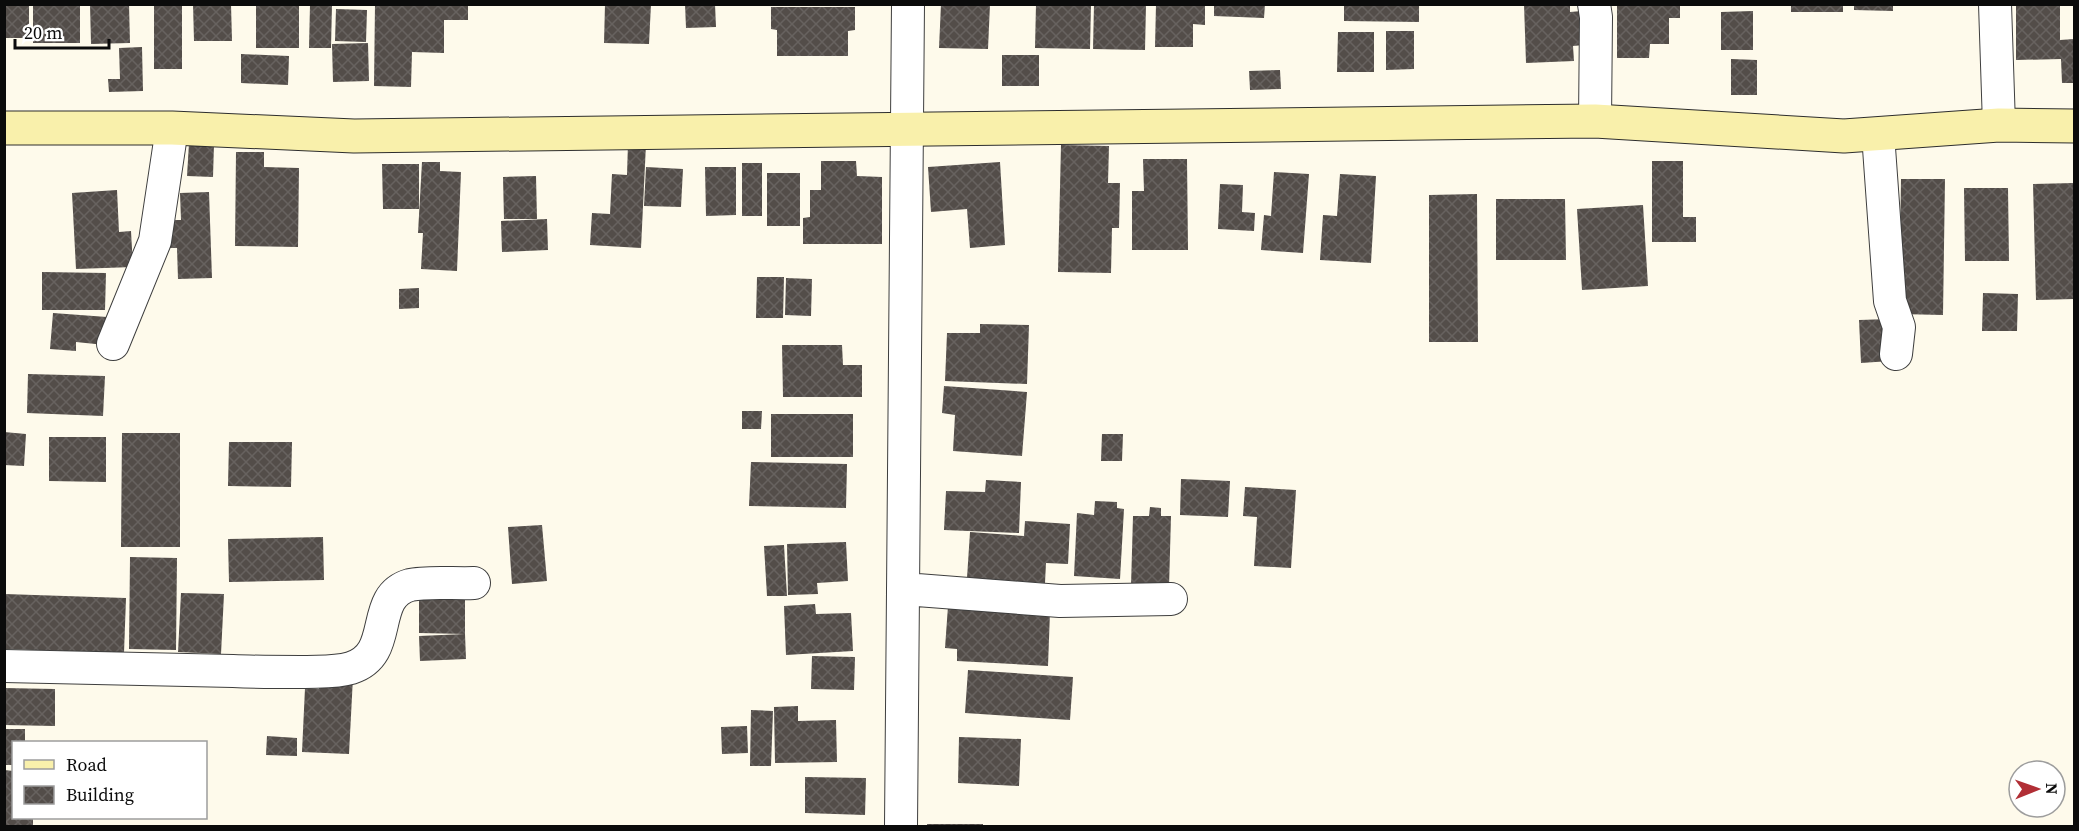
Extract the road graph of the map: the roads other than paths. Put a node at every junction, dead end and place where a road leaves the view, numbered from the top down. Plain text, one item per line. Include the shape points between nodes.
1 (908, 4) edge
2 (1594, 4) edge
3 (1995, 4) edge
4 (1595, 121) junction
5 (1999, 125) junction
6 (2074, 126) edge
7 (4, 128) edge
8 (172, 128) junction
9 (908, 130) junction
10 (1878, 134) junction
11 (113, 344) dead end
12 (1896, 354) dead end
13 (474, 583) dead end
14 (904, 589) junction
15 (1171, 599) dead end
16 (4, 666) edge
17 (901, 826) edge

1 - 9 street
2 - 4 street
3 - 5 street
4 - 9 street
4 - 10 street via 1844,136
5 - 6 street
5 - 10 street
7 - 8 street
8 - 9 street via 354,136
8 - 11 street via 155,241
9 - 14 street
10 - 12 street via 1889,292 1899,327
13 - 16 street via 412,584 400,589 387,604 371,656 362,664 339,671
14 - 15 street via 1060,601
14 - 17 street

